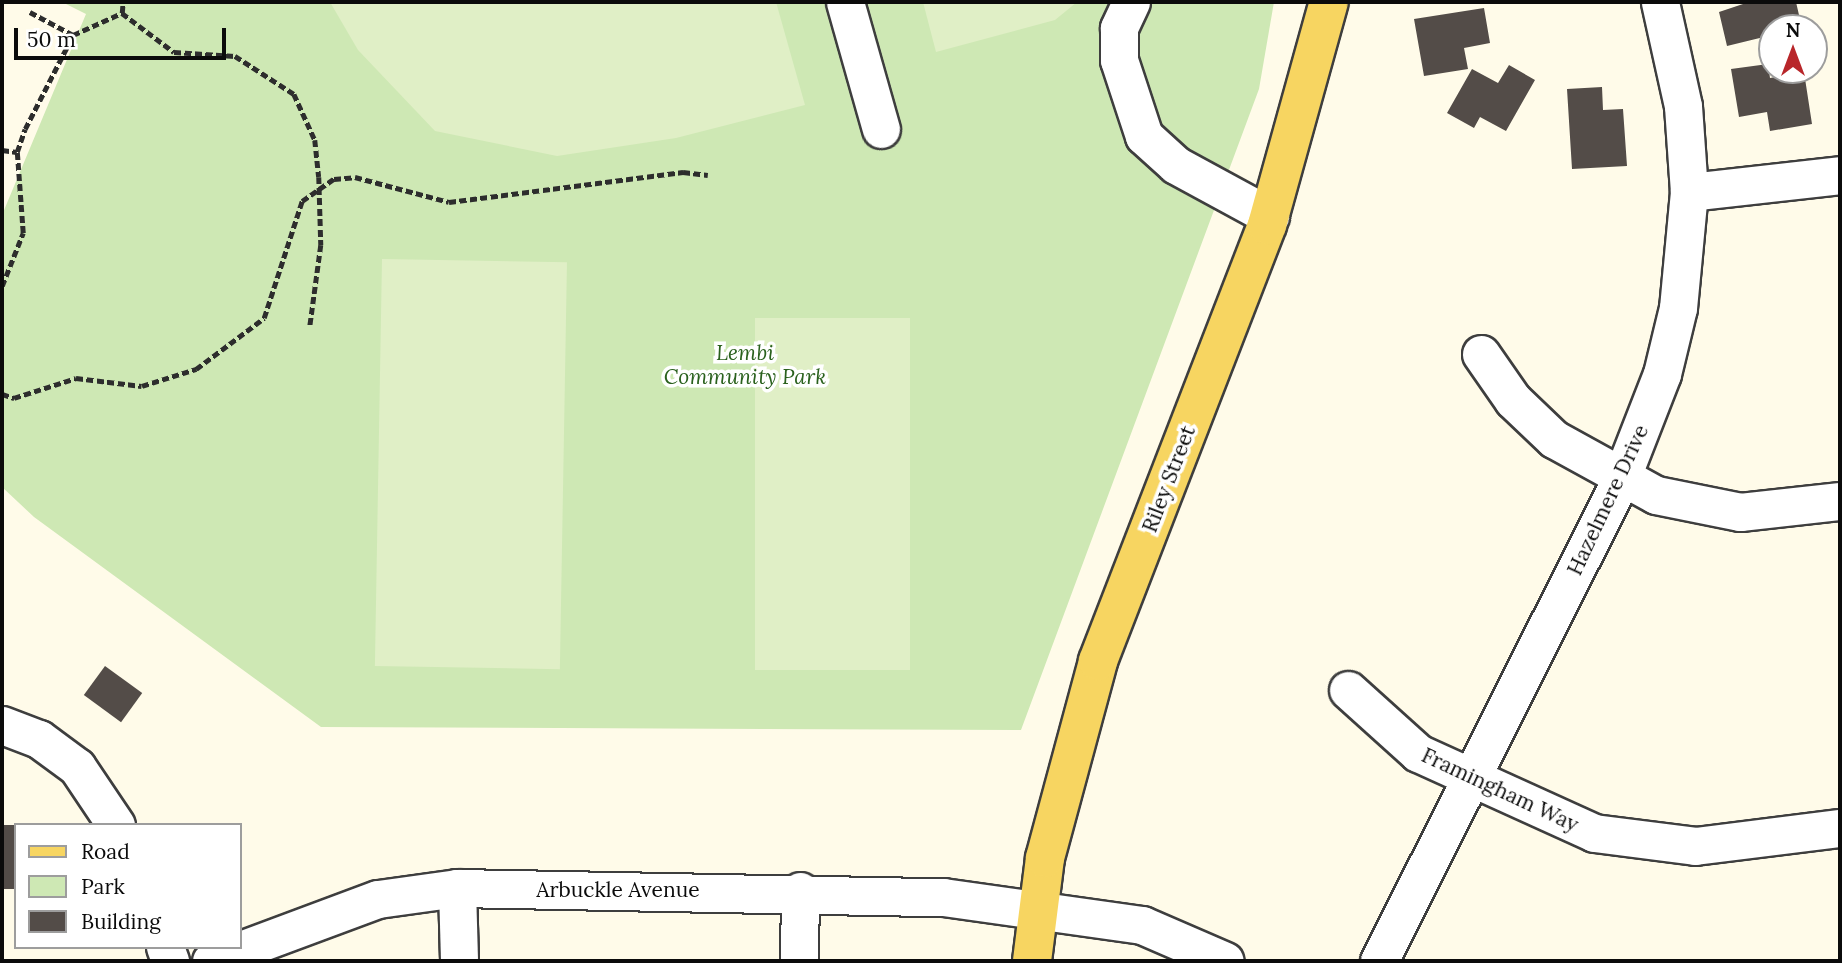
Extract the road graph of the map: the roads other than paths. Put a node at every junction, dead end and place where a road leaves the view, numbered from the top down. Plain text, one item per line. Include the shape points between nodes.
1 (845, 2) edge
2 (1130, 2) edge
3 (1329, 2) edge
4 (1660, 2) edge
5 (881, 129) dead end
6 (1840, 175) edge
7 (1689, 192) junction
8 (1270, 216) junction
9 (1480, 354) dead end
10 (1621, 479) junction
11 (1840, 501) edge
12 (1348, 690) dead end
13 (2, 725) edge
14 (1471, 780) junction
15 (115, 823) edge
16 (1840, 828) edge
17 (457, 888) junction
18 (800, 891) junction
19 (1037, 908) junction
20 (211, 961) edge
21 (459, 961) edge
22 (799, 961) edge
23 (1032, 961) edge
24 (1225, 961) edge
25 (1379, 961) edge

1 - 5 street
2 - 8 street via 1119,28 1119,60 1144,136 1176,165
3 - 8 main road, Riley Street
4 - 7 street, Hazelmere Drive via 1683,106
6 - 7 street
7 - 10 street, Hazelmere Drive via 1678,308 1662,374
8 - 19 main road, Riley Street via 1098,661 1065,770
9 - 10 street via 1532,421
10 - 11 street via 1684,503 1730,511
10 - 14 street, Hazelmere Drive
12 - 14 street, Framingham Way via 1396,737
13 - 15 street via 39,739 77,767
14 - 16 street, Framingham Way via 1556,820 1654,844 1736,844
14 - 25 street, Hazelmere Drive
17 - 18 street, Arbuckle Avenue
17 - 20 street, Arbuckle Avenue via 368,902
17 - 21 street
18 - 19 street, Arbuckle Avenue
18 - 22 street
19 - 23 main road, Riley Street
19 - 24 street, Arbuckle Avenue via 1142,925

